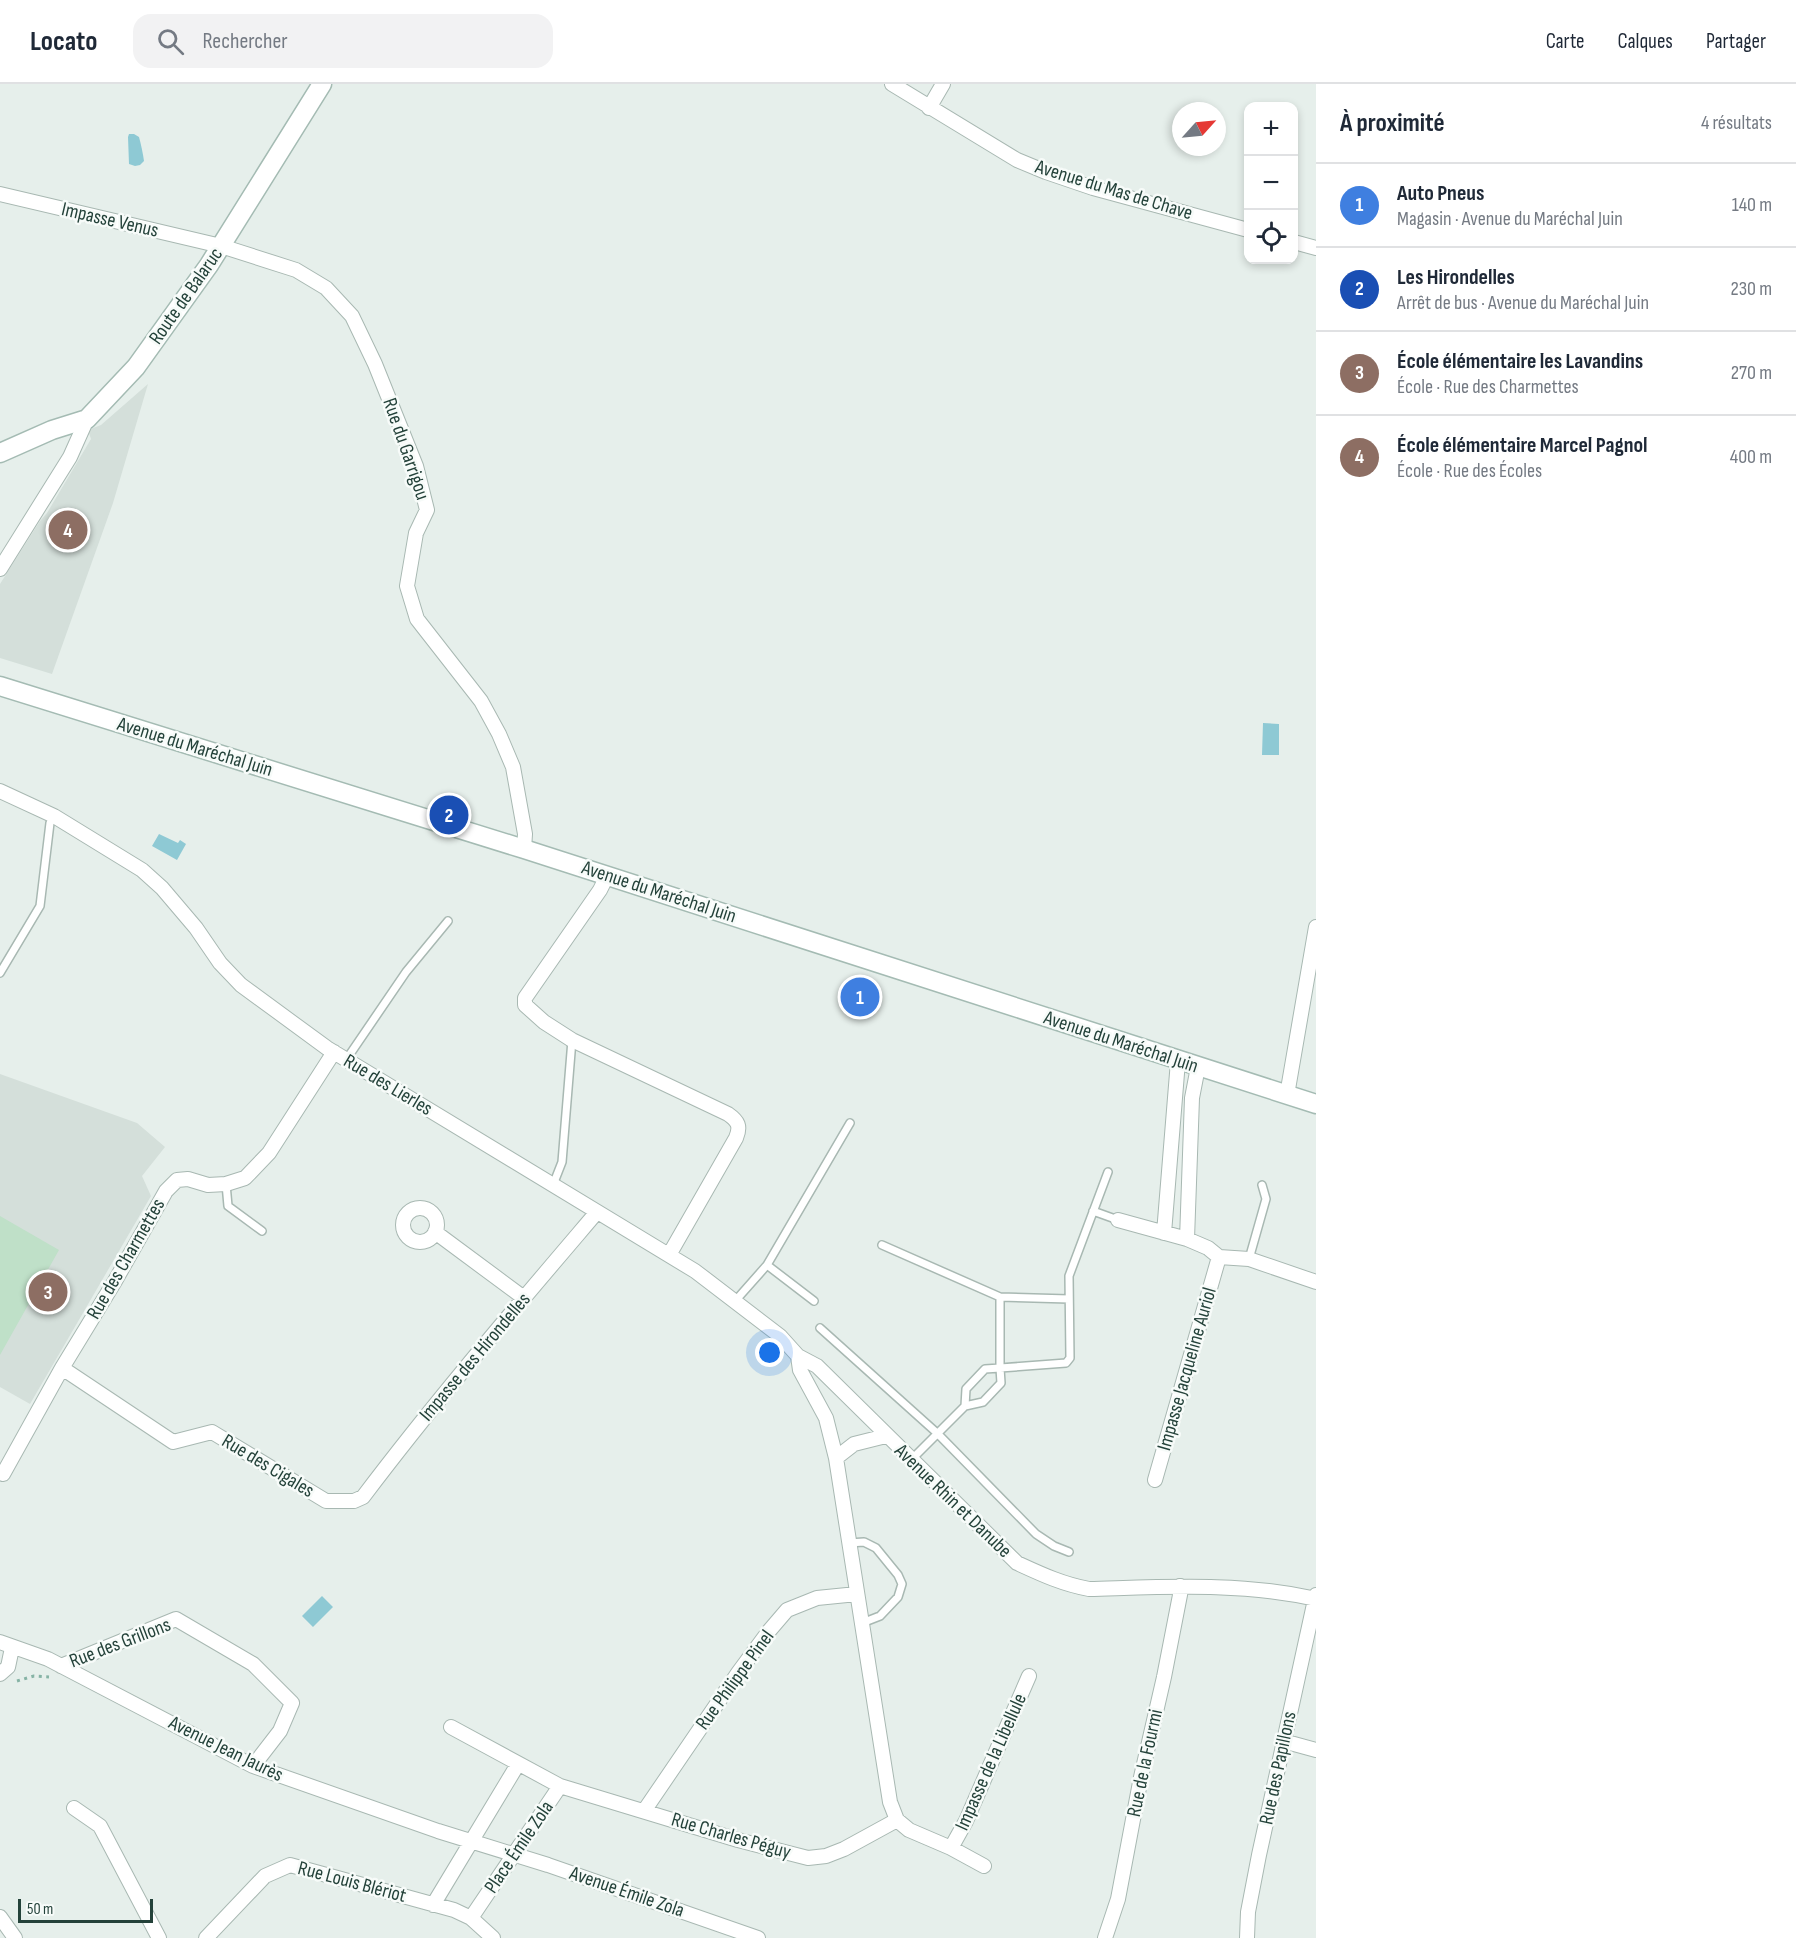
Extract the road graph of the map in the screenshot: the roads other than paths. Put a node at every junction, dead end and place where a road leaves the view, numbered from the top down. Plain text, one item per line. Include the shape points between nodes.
1 (322, 84) edge
2 (892, 84) edge
3 (943, 84) edge
4 (929, 108) junction
5 (0, 194) edge
6 (1244, 229) edge
7 (1298, 243) edge
8 (221, 246) junction
9 (1316, 248) edge
10 (87, 419) junction
11 (0, 453) edge
12 (0, 569) edge
13 (0, 686) edge
14 (0, 791) edge
15 (54, 816) junction
16 (524, 849) junction
17 (607, 876) junction
18 (448, 921) dead end
19 (1316, 927) edge
20 (0, 973) edge
21 (572, 1040) junction
22 (340, 1056) junction
23 (1178, 1060) junction
24 (1198, 1067) junction
25 (1287, 1095) junction
26 (1316, 1104) edge
27 (850, 1123) dead end
28 (1108, 1172) dead end
29 (226, 1185) junction
30 (553, 1185) junction
31 (1262, 1185) dead end
32 (1093, 1211) junction
33 (597, 1212) junction
34 (1118, 1220) joint
35 (262, 1231) dead end
36 (435, 1232) dead end
37 (1164, 1233) junction
38 (1187, 1239) junction
39 (882, 1245) dead end
40 (669, 1255) junction
41 (1219, 1257) junction
42 (1249, 1259) junction
43 (767, 1265) junction
44 (1316, 1282) edge
45 (1000, 1297) junction
46 (524, 1298) junction
47 (1069, 1299) junction
48 (736, 1300) junction
49 (814, 1301) dead end
50 (820, 1328) dead end
51 (798, 1356) junction
52 (62, 1368) junction
53 (1000, 1368) junction
54 (965, 1406) junction
55 (937, 1433) junction
56 (886, 1436) junction
57 (836, 1458) junction
58 (911, 1460) junction
59 (2, 1473) edge
60 (1155, 1480) dead end
61 (354, 1501) joint
62 (849, 1543) junction
63 (1069, 1552) dead end
64 (1180, 1586) junction
65 (857, 1594) junction
66 (1315, 1598) edge
67 (862, 1623) junction
68 (6, 1645) edge
69 (62, 1666) junction
70 (0, 1674) edge
71 (1029, 1676) dead end
72 (451, 1727) dead end
73 (1283, 1741) junction
74 (1316, 1750) edge
75 (518, 1764) junction
76 (253, 1766) junction
77 (560, 1786) junction
78 (74, 1808) dead end
79 (644, 1811) junction
80 (897, 1820) junction
81 (472, 1841) junction
82 (495, 1848) joint
83 (951, 1848) junction
84 (513, 1854) junction
85 (984, 1866) dead end
86 (433, 1905) junction
87 (0, 1917) edge
88 (471, 1918) junction
89 (15, 1938) edge
90 (159, 1938) edge
91 (206, 1938) edge
92 (493, 1938) edge
93 (758, 1938) edge
94 (1105, 1938) edge
95 (1247, 1938) edge

1 - 8 main road, Route de Balaruc
2 - 4 street, Avenue du Mas de Chave
3 - 4 street
4 - 6 street, Avenue du Mas de Chave via 1017,160 1046,172
5 - 8 street, Impasse Venus
7 - 9 street
8 - 10 main road, Route de Balaruc via 136,367
8 - 16 street, Rue du Garrigou via 296,270 326,288 351,316 416,466 427,510 416,534 407,586 417,619 481,700 499,734 513,766
10 - 11 main road, Route de Balaruc
10 - 12 street via 65,464
13 - 16 main road, Avenue du Maréchal Juin
14 - 15 street, Rue des Lierles
15 - 20 lane via 40,906
15 - 22 street, Rue des Lierles via 142,870 162,888 241,985
16 - 17 main road, Avenue du Maréchal Juin
17 - 21 street via 525,998 525,1005 533,1014
17 - 23 main road, Avenue du Maréchal Juin
18 - 22 lane
19 - 25 street
21 - 30 lane via 562,1162
21 - 40 street via 728,1114 738,1123 736,1138
22 - 29 street via 268,1153 245,1178
22 - 30 street, Rue des Lierles
23 - 24 main road, Avenue du Maréchal Juin
23 - 37 street
24 - 25 main road, Avenue du Maréchal Juin
24 - 38 street via 1192,1098
25 - 26 main road, Avenue du Maréchal Juin
27 - 43 lane
28 - 32 lane
29 - 35 lane via 228,1206
29 - 52 street, Rue des Charmettes via 177,1180 165,1191
30 - 33 street, Rue des Lierles
31 - 42 lane via 1266,1198
32 - 34 lane
32 - 47 lane via 1069,1276
33 - 40 street, Rue des Lierles
33 - 46 street, Impasse des Hirondelles
34 - 37 street
36 - 46 street
37 - 38 street
38 - 41 street
39 - 45 lane
40 - 48 street, Rue des Lierles
41 - 42 street
41 - 60 street, Impasse Jacqueline Auriol
42 - 44 street
43 - 48 lane
43 - 49 lane
45 - 47 lane
45 - 53 lane
46 - 61 street, Impasse des Hirondelles via 363,1497
47 - 53 lane via 1070,1358 1065,1363
48 - 51 street, Rue des Lierles
50 - 55 lane
51 - 56 street, Avenue Rhin et Danube via 817,1366
51 - 57 street via 800,1370 826,1418
52 - 59 street, Rue des Charmettes
52 - 61 street, Rue des Cigales via 173,1442 212,1432 326,1501
53 - 54 lane via 1001,1383 983,1402
53 - 54 lane via 985,1369 966,1389
54 - 55 lane
55 - 58 lane
55 - 63 lane via 1036,1534
56 - 57 street via 854,1444
56 - 58 street, Avenue Rhin et Danube
57 - 62 street
58 - 64 street, Avenue Rhin et Danube via 1017,1563 1048,1578 1089,1589
62 - 65 street
62 - 67 lane via 864,1542 876,1548 902,1584 898,1597 880,1616
64 - 66 street, Avenue Rhin et Danube
64 - 94 street, Rue de la Fourmi via 1118,1899
65 - 67 street
65 - 79 street, Rue Philippe Pinel via 817,1598 787,1610 738,1673
66 - 73 street, Rue des Papillons
67 - 80 street via 890,1802
68 - 69 street, Avenue Jean Jaurès
68 - 70 street via 8,1667
69 - 76 street, Avenue Jean Jaurès
69 - 76 street, Rue des Grillons via 176,1619 253,1664 292,1702 280,1731
71 - 83 street, Impasse de la Libellule
72 - 75 street, Place Émile Zola
73 - 74 street
73 - 95 street, Rue des Papillons via 1248,1912
75 - 77 street, Place Émile Zola
75 - 81 street
76 - 81 street, Avenue Jean Jaurès
77 - 79 street, Rue Charles Péguy
77 - 84 street, Place Émile Zola
78 - 90 street via 100,1826
79 - 80 street, Rue Charles Péguy via 808,1858 844,1849
80 - 83 street, Impasse de la Libellule via 909,1830
81 - 82 street, Avenue Jean Jaurès
81 - 86 street
82 - 84 street, Avenue Émile Zola
83 - 85 street, Impasse de la Libellule
84 - 88 street, Place Émile Zola
84 - 93 street, Avenue Émile Zola
86 - 88 street, Rue Louis Blériot
86 - 91 street, Rue Louis Blériot via 290,1865 265,1876
87 - 89 street
88 - 92 street, Rue Louis Blériot

